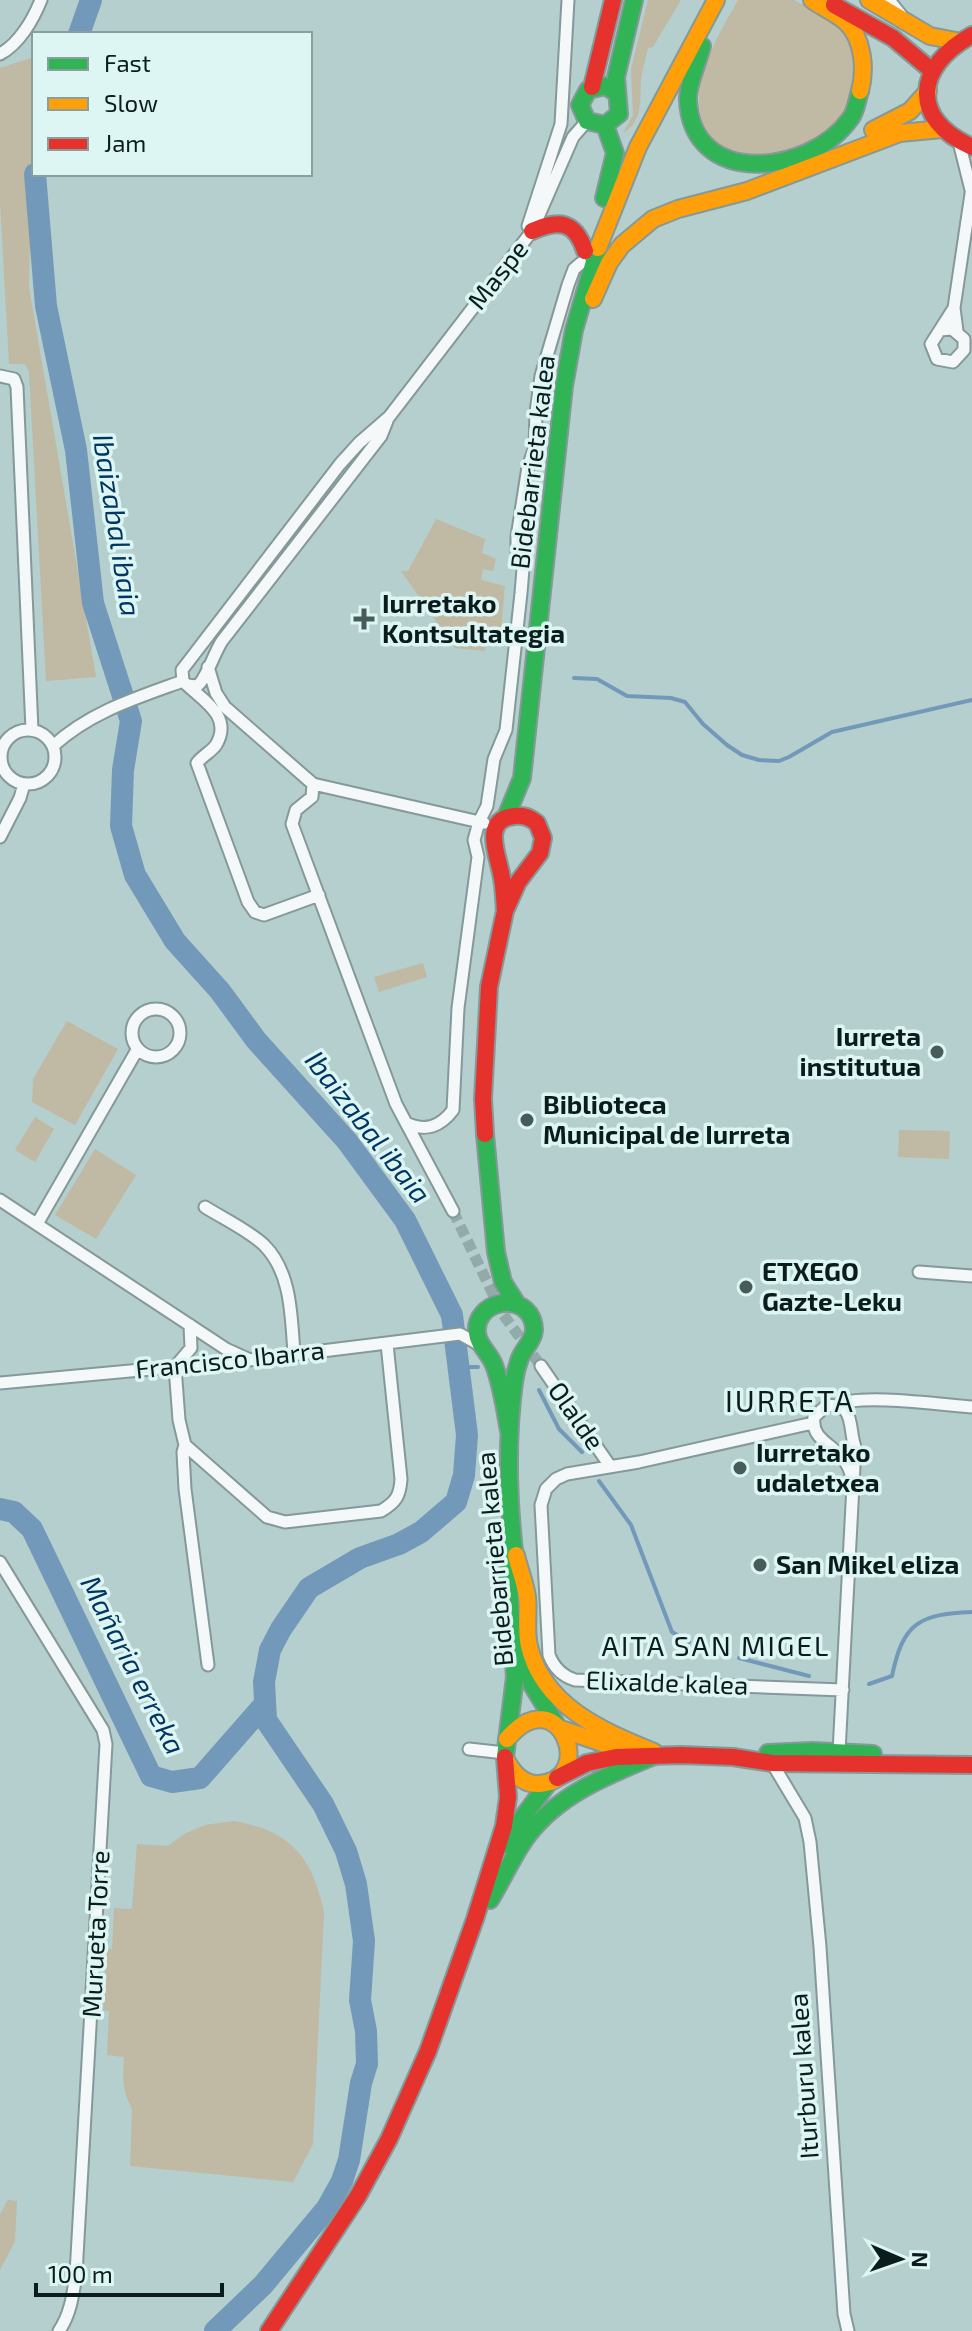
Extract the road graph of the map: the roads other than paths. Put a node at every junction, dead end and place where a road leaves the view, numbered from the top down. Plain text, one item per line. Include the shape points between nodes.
1 (41, 0) edge
2 (568, 0) edge
3 (613, 0) edge
4 (634, 0) edge
5 (716, 0) edge
6 (728, 0) edge
7 (812, 0) edge
8 (825, 0) edge
9 (869, 0) edge
10 (889, 0) edge
11 (903, 19) junction
12 (972, 35) edge
13 (956, 41) junction
14 (0, 54) edge
15 (931, 70) junction
16 (592, 87) junction
17 (928, 91) junction
18 (615, 92) junction
19 (587, 121) junction
20 (605, 125) junction
21 (942, 129) junction
22 (966, 145) edge
23 (822, 149) junction
24 (971, 188) edge
25 (526, 238) junction
26 (583, 257) junction
27 (954, 308) junction
28 (940, 330) junction
29 (957, 331) junction
30 (571, 343) junction
31 (0, 376) edge
32 (389, 417) junction
33 (556, 446) junction
34 (209, 663) junction
35 (185, 683) junction
36 (32, 730) junction
37 (53, 746) junction
38 (2, 766) edge
39 (522, 778) junction
40 (24, 784) junction
41 (313, 784) junction
42 (530, 818) junction
43 (503, 819) junction
44 (479, 822) junction
45 (0, 837) edge
46 (475, 837) junction
47 (496, 853) junction
48 (530, 863) junction
49 (319, 895) junction
50 (505, 911) junction
51 (137, 1050) junction
52 (406, 1123) junction
53 (0, 1200) edge
54 (205, 1207) dead end
55 (453, 1211) tunnel mouth
56 (37, 1224) junction
57 (496, 1252) junction
58 (919, 1272) dead end
59 (972, 1276) edge
60 (517, 1304) junction
61 (484, 1313) junction
62 (190, 1325) junction
63 (460, 1334) junction
64 (387, 1344) junction
65 (486, 1351) junction
66 (294, 1353) junction
67 (522, 1354) junction
68 (249, 1360) junction
69 (541, 1366) tunnel mouth
70 (175, 1367) junction
71 (0, 1383) edge
72 (871, 1401) junction
73 (838, 1405) junction
74 (972, 1407) edge
75 (813, 1423) junction
76 (851, 1427) junction
77 (509, 1431) junction
78 (831, 1444) junction
79 (185, 1445) junction
80 (610, 1466) junction
81 (852, 1479) junction
82 (513, 1548) junction
83 (0, 1562) edge
84 (208, 1665) dead end
85 (843, 1690) junction
86 (559, 1726) junction
87 (469, 1749) dead end
88 (506, 1751) junction
89 (839, 1752) junction
90 (750, 1753) junction
91 (654, 1754) junction
92 (733, 1757) junction
93 (772, 1763) junction
94 (792, 1763) junction
95 (902, 1764) junction
96 (942, 1764) junction
97 (972, 1765) edge
98 (552, 1780) junction
99 (475, 1919) junction
100 (59, 2331) edge
101 (269, 2331) edge
102 (848, 2331) edge

1 - 14 street via 21,36
2 - 25 street via 561,124
3 - 16 main road
4 - 18 main road
5 - 30 main road via 630,165 587,280
6 - 23 main road via 691,69 687,112 697,134 707,149 748,166 767,166
7 - 23 main road via 851,26 864,68 858,109
8 - 15 main road via 893,38
9 - 11 main road
10 - 11 street
11 - 13 main road via 930,36
12 - 13 main road
13 - 15 main road
15 - 17 main road
16 - 18 main road
16 - 19 main road via 581,100
17 - 21 main road
17 - 23 main road via 887,125
18 - 20 main road via 621,102 619,114
19 - 20 main road
19 - 25 street, Maspe via 573,137
20 - 26 main road via 613,142 614,165
21 - 22 main road
21 - 33 main road via 900,133 747,191 678,209 635,232 609,263 597,289
22 - 24 street
24 - 27 street
25 - 26 main road via 550,222 570,226
25 - 32 street, Maspe
26 - 30 main road via 568,318
26 - 44 street, Bidebarrieta kalea via 568,285 541,376 535,447 517,537 523,569 506,730
27 - 28 street
27 - 29 street
28 - 29 street
28 - 29 street via 931,349 948,363 964,350
30 - 33 main road, Bidebarrieta kalea
31 - 36 street via 14,379 17,387
32 - 34 street, Maspe via 381,436
32 - 35 street, Maspe via 340,464 187,663 181,674
33 - 39 main road, Bidebarrieta kalea
34 - 35 street, Maspe via 200,685
34 - 41 street via 225,707
35 - 37 street via 96,714
35 - 49 street via 220,720 217,744 197,763 248,902 264,915
36 - 37 street
36 - 38 street via 5,743
37 - 40 street via 55,762 47,777
38 - 40 street
39 - 42 main road
39 - 43 main road
40 - 45 street
41 - 44 street
41 - 49 street via 312,797 296,810 292,824
42 - 43 main road
42 - 48 main road via 543,838 540,853
43 - 44 street
43 - 47 main road via 493,832
44 - 46 street, Bidebarrieta kalea
46 - 47 street
46 - 52 street via 478,857 458,1008 453,1110 430,1128
47 - 48 main road via 510,865
47 - 50 main road
48 - 50 main road
49 - 52 street via 361,1017
50 - 57 main road via 489,987 483,1099
51 - 51 street via 152,1058 168,1055 181,1033 175,1018 155,1009 140,1014 132,1027
51 - 56 street
52 - 55 street
53 - 56 street
54 - 66 street via 262,1243 273,1257 289,1302
56 - 62 street
57 - 60 main road via 503,1282
57 - 61 main road
58 - 59 street
60 - 61 main road via 497,1303
60 - 67 main road via 534,1323 533,1341
61 - 63 street
61 - 65 main road via 477,1337
62 - 68 street
62 - 70 street via 191,1348
63 - 64 street, Francisco Ibarra
63 - 65 street
64 - 66 street, Francisco Ibarra
64 - 79 street via 401,1479 400,1494 381,1511 277,1521
65 - 67 main road via 506,1360
65 - 77 main road
66 - 68 street, Francisco Ibarra
67 - 77 main road
68 - 70 street, Francisco Ibarra
69 - 80 street, Olalde
70 - 71 street, Francisco Ibarra
70 - 79 street
72 - 73 street
72 - 74 street
72 - 76 street
73 - 75 street via 821,1408
73 - 76 street via 847,1412
75 - 78 street via 820,1439
75 - 80 street
76 - 78 street via 842,1441
76 - 81 street
77 - 82 main road, Bidebarrieta kalea
78 - 81 street via 850,1467
79 - 84 street via 185,1489
80 - 85 street, Elixalde kalea via 556,1479 541,1505 549,1655 565,1677
81 - 85 street
82 - 86 main road, Bidebarrieta kalea via 527,1672
82 - 88 main road via 508,1572 515,1677
82 - 91 main road via 526,1594 528,1642 539,1675 589,1723
83 - 100 street, Murueta Torre via 103,1730 106,1744 76,2274 73,2299
85 - 89 street
86 - 88 main road via 527,1720 512,1731
86 - 91 main road via 614,1747
86 - 98 main road via 568,1738 569,1760
87 - 88 street
88 - 98 main road via 518,1778
88 - 99 main road via 504,1826
89 - 90 main road
89 - 94 main road
89 - 95 main road
89 - 96 main road
90 - 92 main road
90 - 93 street
91 - 92 main road
91 - 98 main road via 587,1763
91 - 99 main road via 600,1778 552,1810 529,1835
92 - 93 main road
93 - 94 main road
93 - 102 street, Iturburu kalea via 805,1818 810,1842
94 - 95 main road
95 - 96 main road
96 - 97 main road
98 - 99 main road via 514,1829
99 - 101 main road via 428,2051 389,2139

